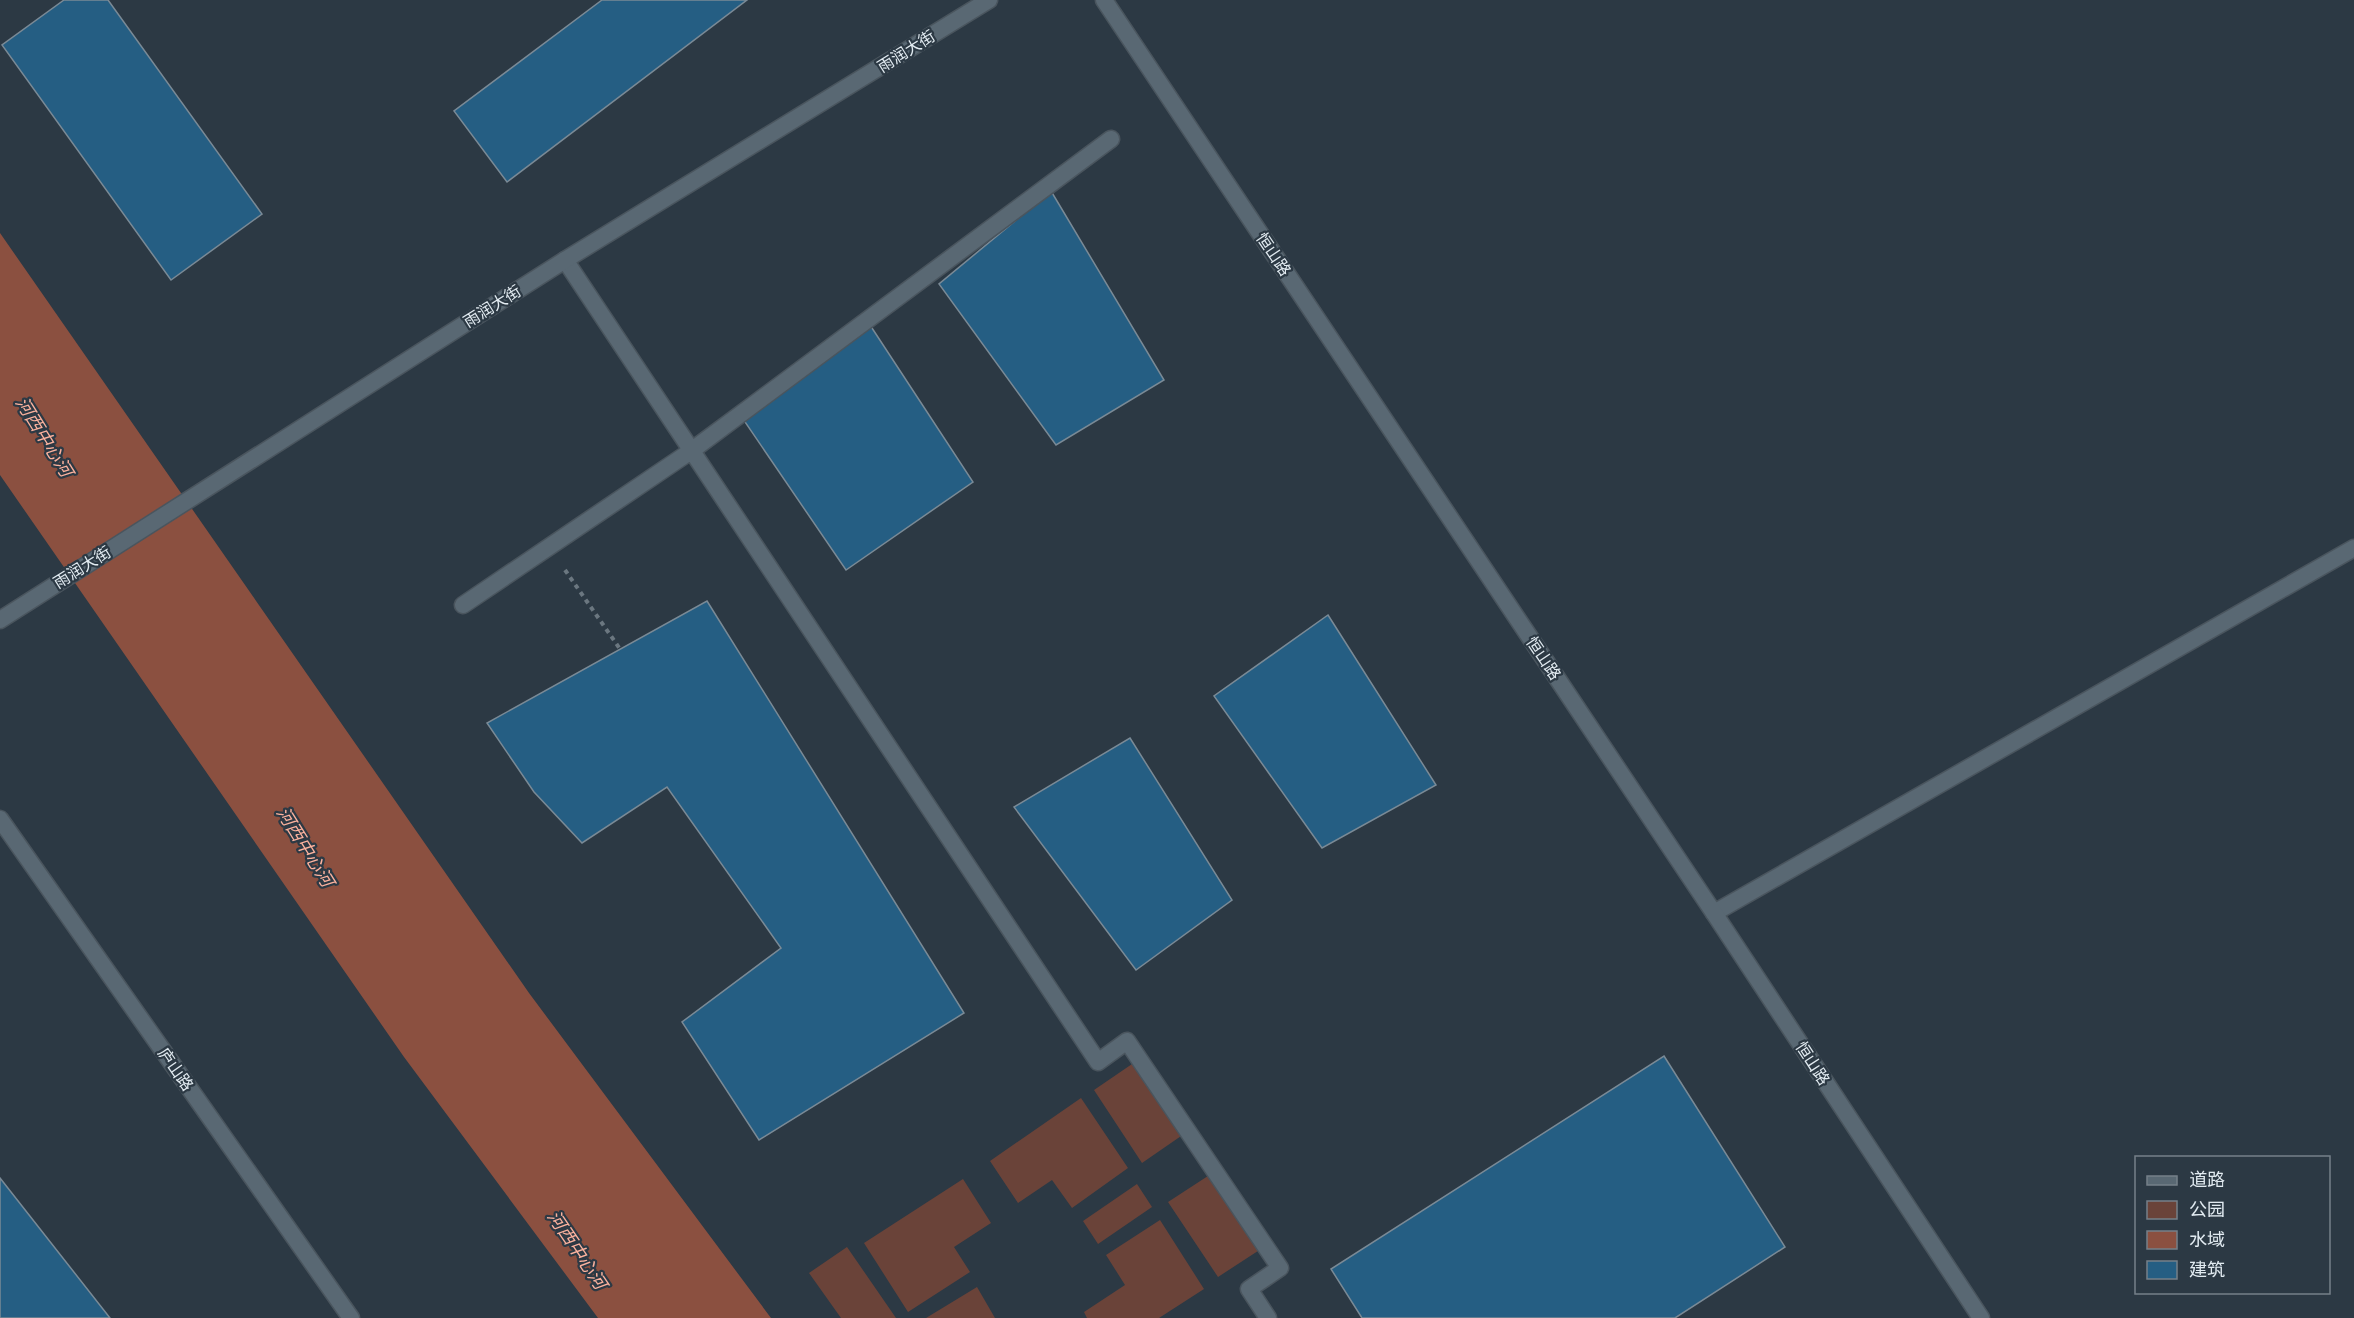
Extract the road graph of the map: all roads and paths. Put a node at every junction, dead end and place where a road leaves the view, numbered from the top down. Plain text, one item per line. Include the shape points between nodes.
1 (989, 0) edge
2 (1104, 0) edge
3 (1111, 139) dead end
4 (565, 260) junction
5 (691, 451) junction
6 (549, 547) junction
7 (2354, 548) edge
8 (463, 605) dead end
9 (0, 620) edge
10 (620, 650) dead end
11 (0, 819) edge
12 (1714, 913) junction
13 (351, 1318) edge
14 (1268, 1318) edge
15 (1981, 1318) edge

1 - 4 street, 雨润大街
2 - 12 street, 恒山路
3 - 5 street
4 - 5 street
4 - 9 street, 雨润大街
5 - 6 street
5 - 14 street via 1098,1062 1127,1041 1280,1268 1249,1289
6 - 8 street
6 - 10 path
7 - 12 street
11 - 13 street, 庐山路
12 - 15 street, 恒山路

